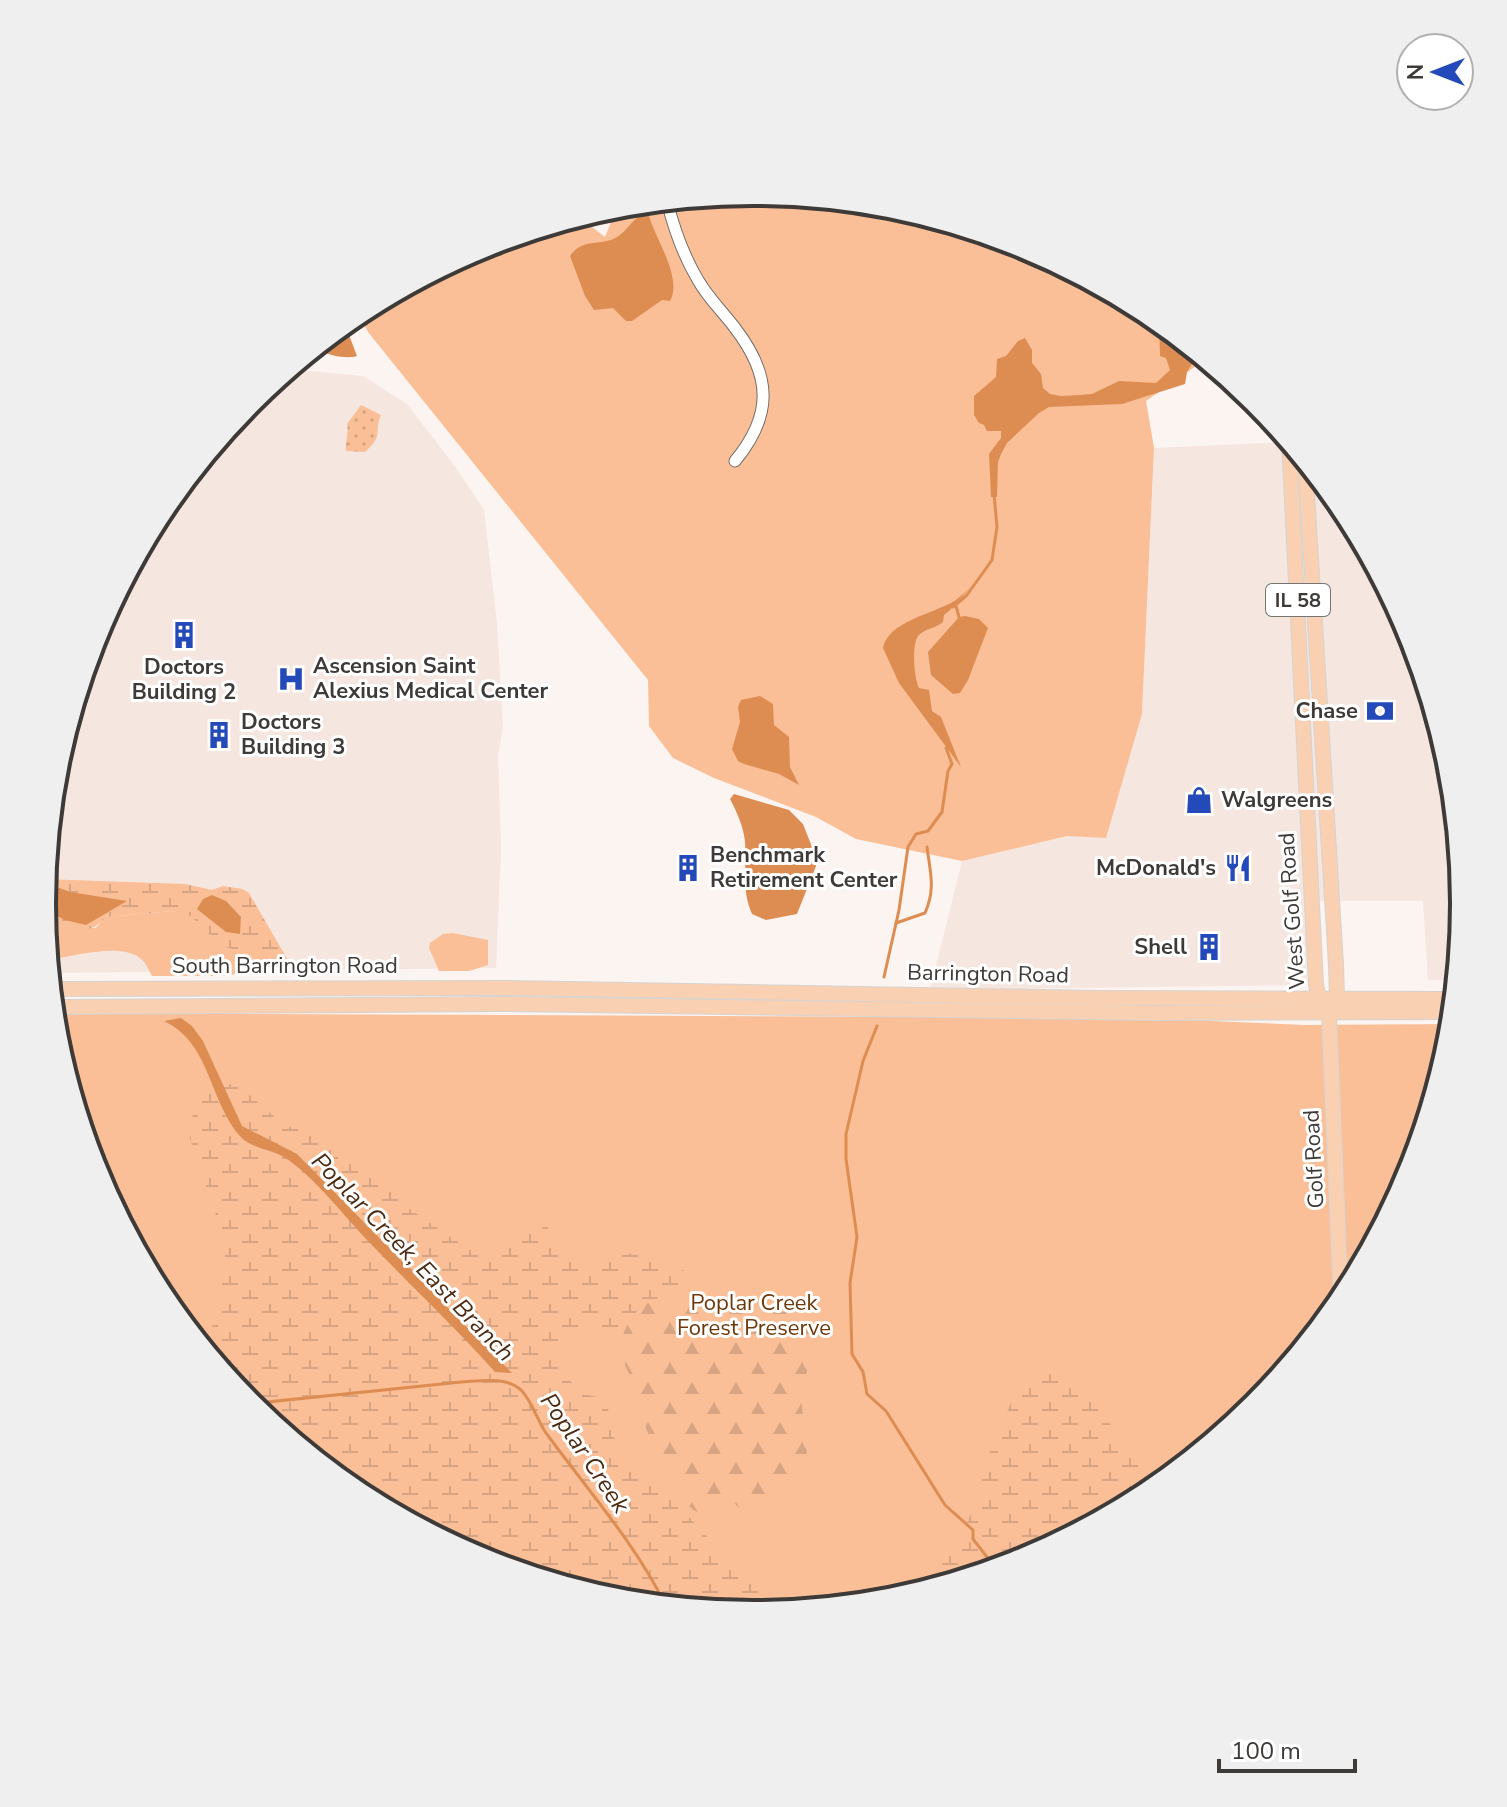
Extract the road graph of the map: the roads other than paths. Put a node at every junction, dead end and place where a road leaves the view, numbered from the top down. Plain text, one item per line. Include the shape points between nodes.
1 (670, 211) edge
2 (1290, 458) edge
3 (735, 461) dead end
4 (1306, 478) edge
5 (520, 988) joint
6 (61, 989) edge
7 (1319, 998) junction
8 (1337, 998) junction
9 (1444, 999) edge
10 (519, 1005) joint
11 (64, 1007) edge
12 (1442, 1012) edge
13 (1329, 1013) junction
14 (1340, 1280) edge

1 - 3 street via 690,267 749,348 760,374 761,421
2 - 7 main road, West Golf Road / IL 58
4 - 8 main road, West Golf Road / IL 58
5 - 6 main road, South Barrington Road
5 - 7 main road, Barrington Road
7 - 8 main road, Barrington Road
7 - 13 main road, West Golf Road
8 - 9 main road, Barrington Road
8 - 13 main road, West Golf Road
10 - 11 main road, South Barrington Road
10 - 13 main road, Barrington Road
12 - 13 main road, Barrington Road
13 - 14 main road, Golf Road

